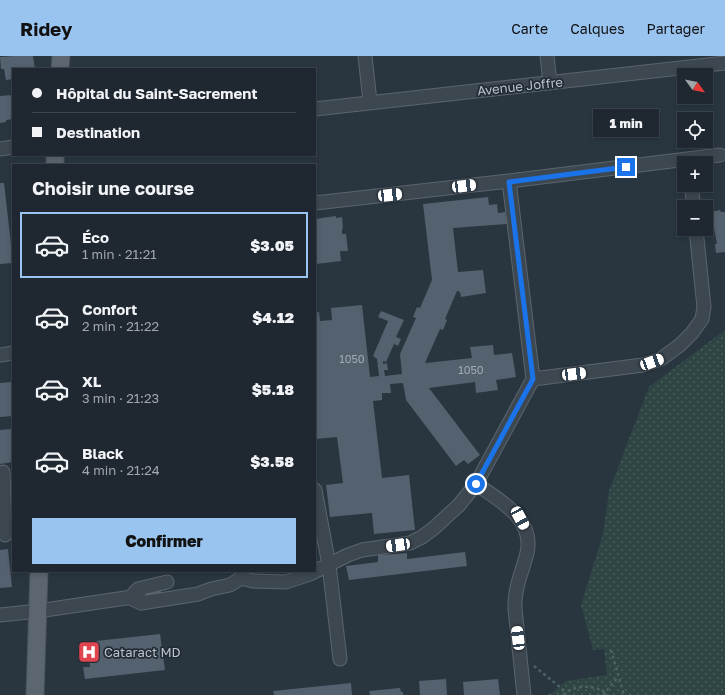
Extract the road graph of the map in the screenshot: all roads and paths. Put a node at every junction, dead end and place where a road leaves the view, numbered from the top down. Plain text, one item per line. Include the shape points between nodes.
1 (61, 56) edge
2 (365, 56) edge
3 (547, 56) edge
4 (725, 63) edge
5 (60, 68) edge
6 (550, 83) junction
7 (370, 102) junction
8 (316, 109) edge
9 (12, 147) edge
10 (0, 149) edge
11 (720, 155) dead end
12 (713, 156) edge
13 (677, 162) edge
14 (509, 182) junction
15 (316, 203) edge
16 (697, 236) edge
17 (12, 353) edge
18 (0, 355) edge
19 (533, 379) junction
20 (5, 472) edge
21 (476, 484) junction
22 (316, 495) edge
23 (6, 535) edge
24 (329, 565) junction
25 (316, 571) edge
26 (39, 572) edge
27 (314, 572) edge
28 (239, 574) edge
29 (167, 582) edge
30 (211, 589) junction
31 (130, 598) junction
32 (38, 612) junction
33 (0, 615) edge
34 (610, 650) dead end
35 (340, 659) dead end
36 (520, 660) junction
37 (618, 677) junction
38 (566, 692) junction
39 (604, 694) edge
40 (34, 695) edge
41 (524, 695) edge
42 (563, 695) edge
43 (608, 695) edge
44 (624, 695) edge

1 - 5 main road
2 - 7 street
3 - 6 street
4 - 6 street, Avenue Joffre
6 - 7 street, Avenue Joffre
7 - 8 street, Avenue Joffre
9 - 10 street
11 - 12 street
13 - 14 street
14 - 15 street
14 - 19 street
16 - 19 street via 704,307 702,319 680,345 661,359 643,365
17 - 18 street
19 - 21 street
20 - 23 street
21 - 24 street via 459,505 422,537 410,543 362,550
21 - 36 street via 512,509 520,518 528,540 514,597
22 - 24 street
24 - 25 street
24 - 35 street
26 - 32 main road
27 - 28 street via 286,582 253,581
28 - 30 street via 230,585
29 - 30 street
29 - 31 street
30 - 31 street via 198,594 141,603
31 - 32 street
32 - 33 street
32 - 40 main road
34 - 37 path
36 - 38 path via 529,662
36 - 41 street
37 - 39 path
37 - 44 path
38 - 39 path via 578,687 592,687
38 - 42 path
39 - 43 path

